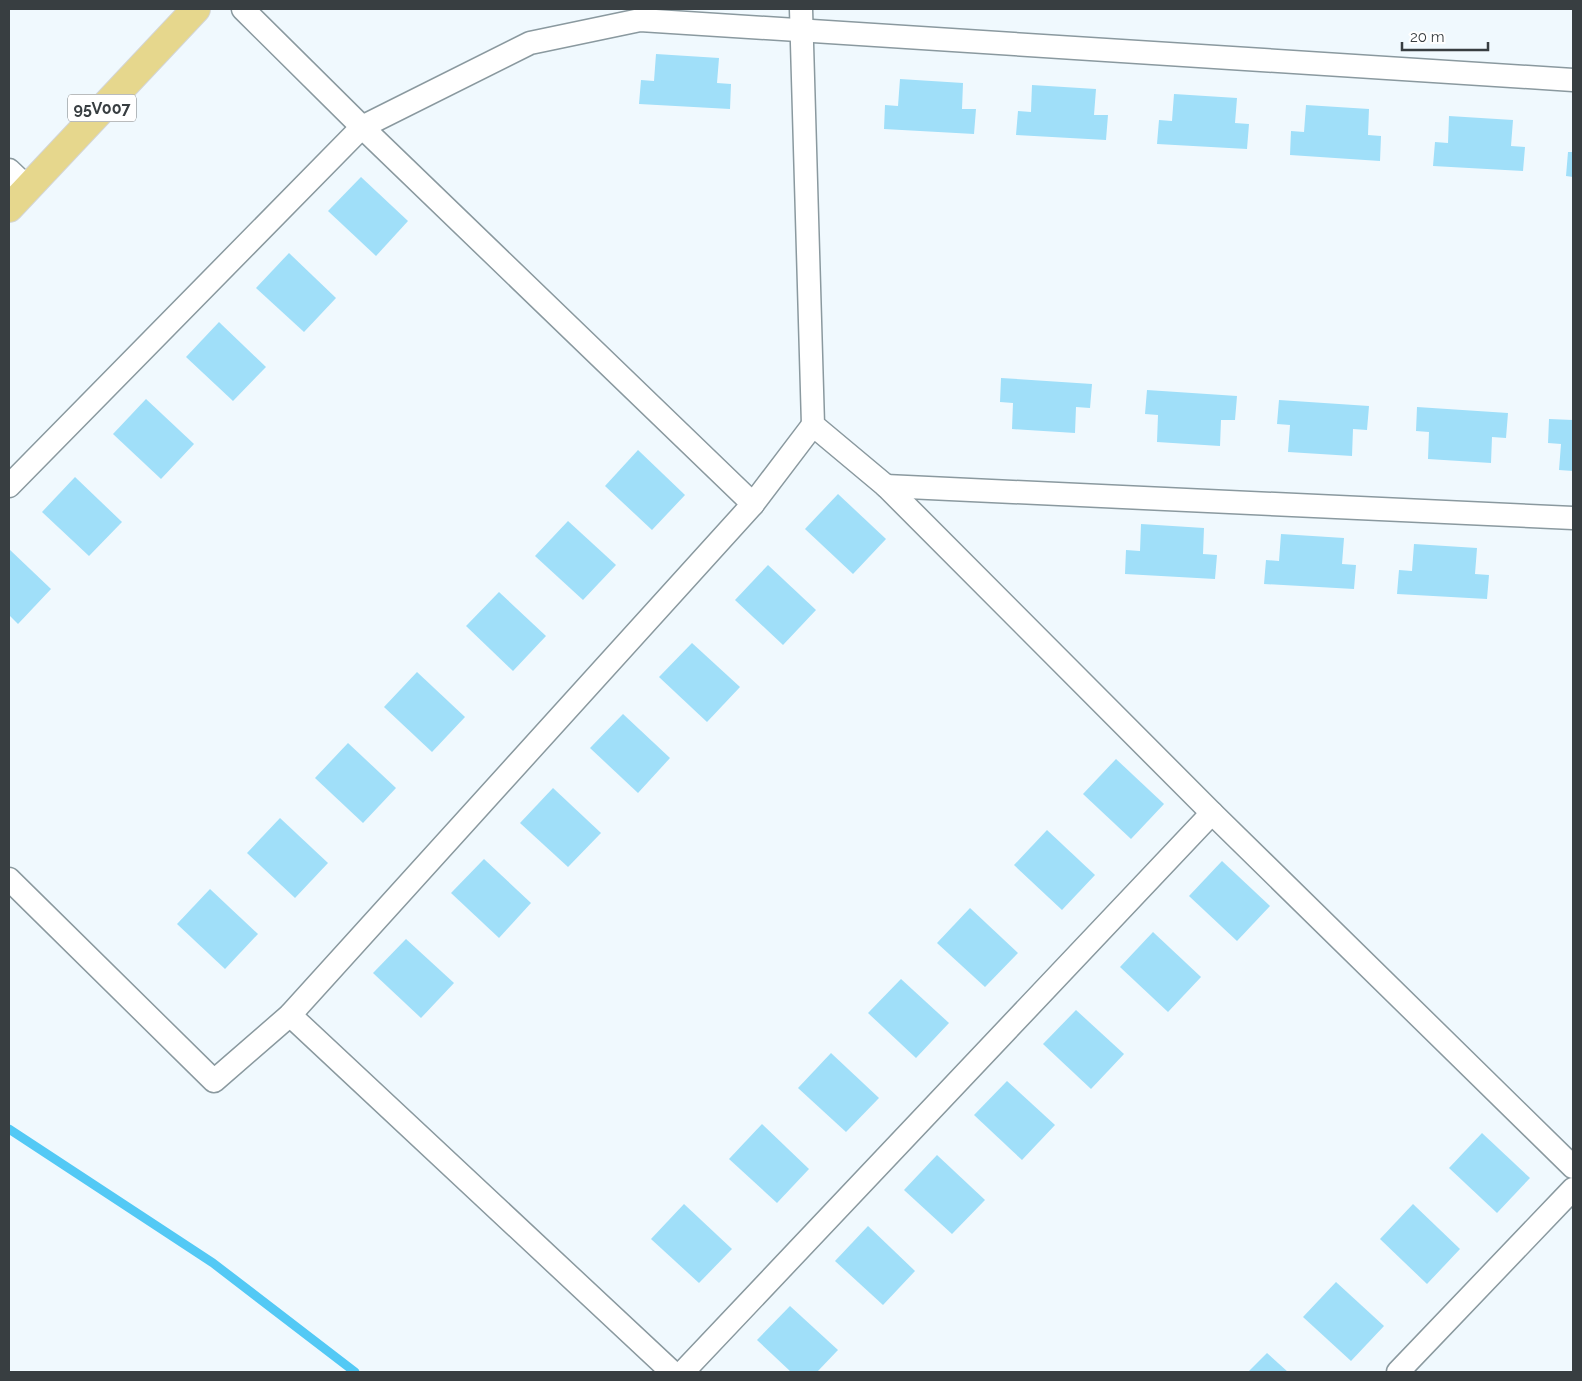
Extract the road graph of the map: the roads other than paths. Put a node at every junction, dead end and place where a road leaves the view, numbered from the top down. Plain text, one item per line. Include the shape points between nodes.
1 (196, 9) edge
2 (243, 9) edge
3 (801, 9) edge
4 (802, 31) junction
5 (1573, 80) edge
6 (362, 127) junction
7 (18, 179) edge
8 (9, 208) edge
9 (813, 425) junction
10 (9, 486) edge
11 (886, 486) junction
12 (753, 504) junction
13 (1573, 518) edge
14 (1212, 813) junction
15 (9, 879) edge
16 (290, 1015) junction
17 (1573, 1167) edge
18 (1573, 1189) edge
19 (672, 1372) edge
20 (683, 1372) edge
21 (1398, 1372) edge

1 - 7 main road, 95V007
2 - 6 street
3 - 4 street
4 - 5 street
4 - 6 street via 640,20 530,43
4 - 9 street
6 - 10 street
6 - 12 street
7 - 8 main road, 95V007
9 - 11 street
9 - 12 street
11 - 13 street
11 - 14 street
12 - 16 street
14 - 17 street
14 - 20 street
15 - 16 street via 214,1081
16 - 19 street
18 - 21 street

